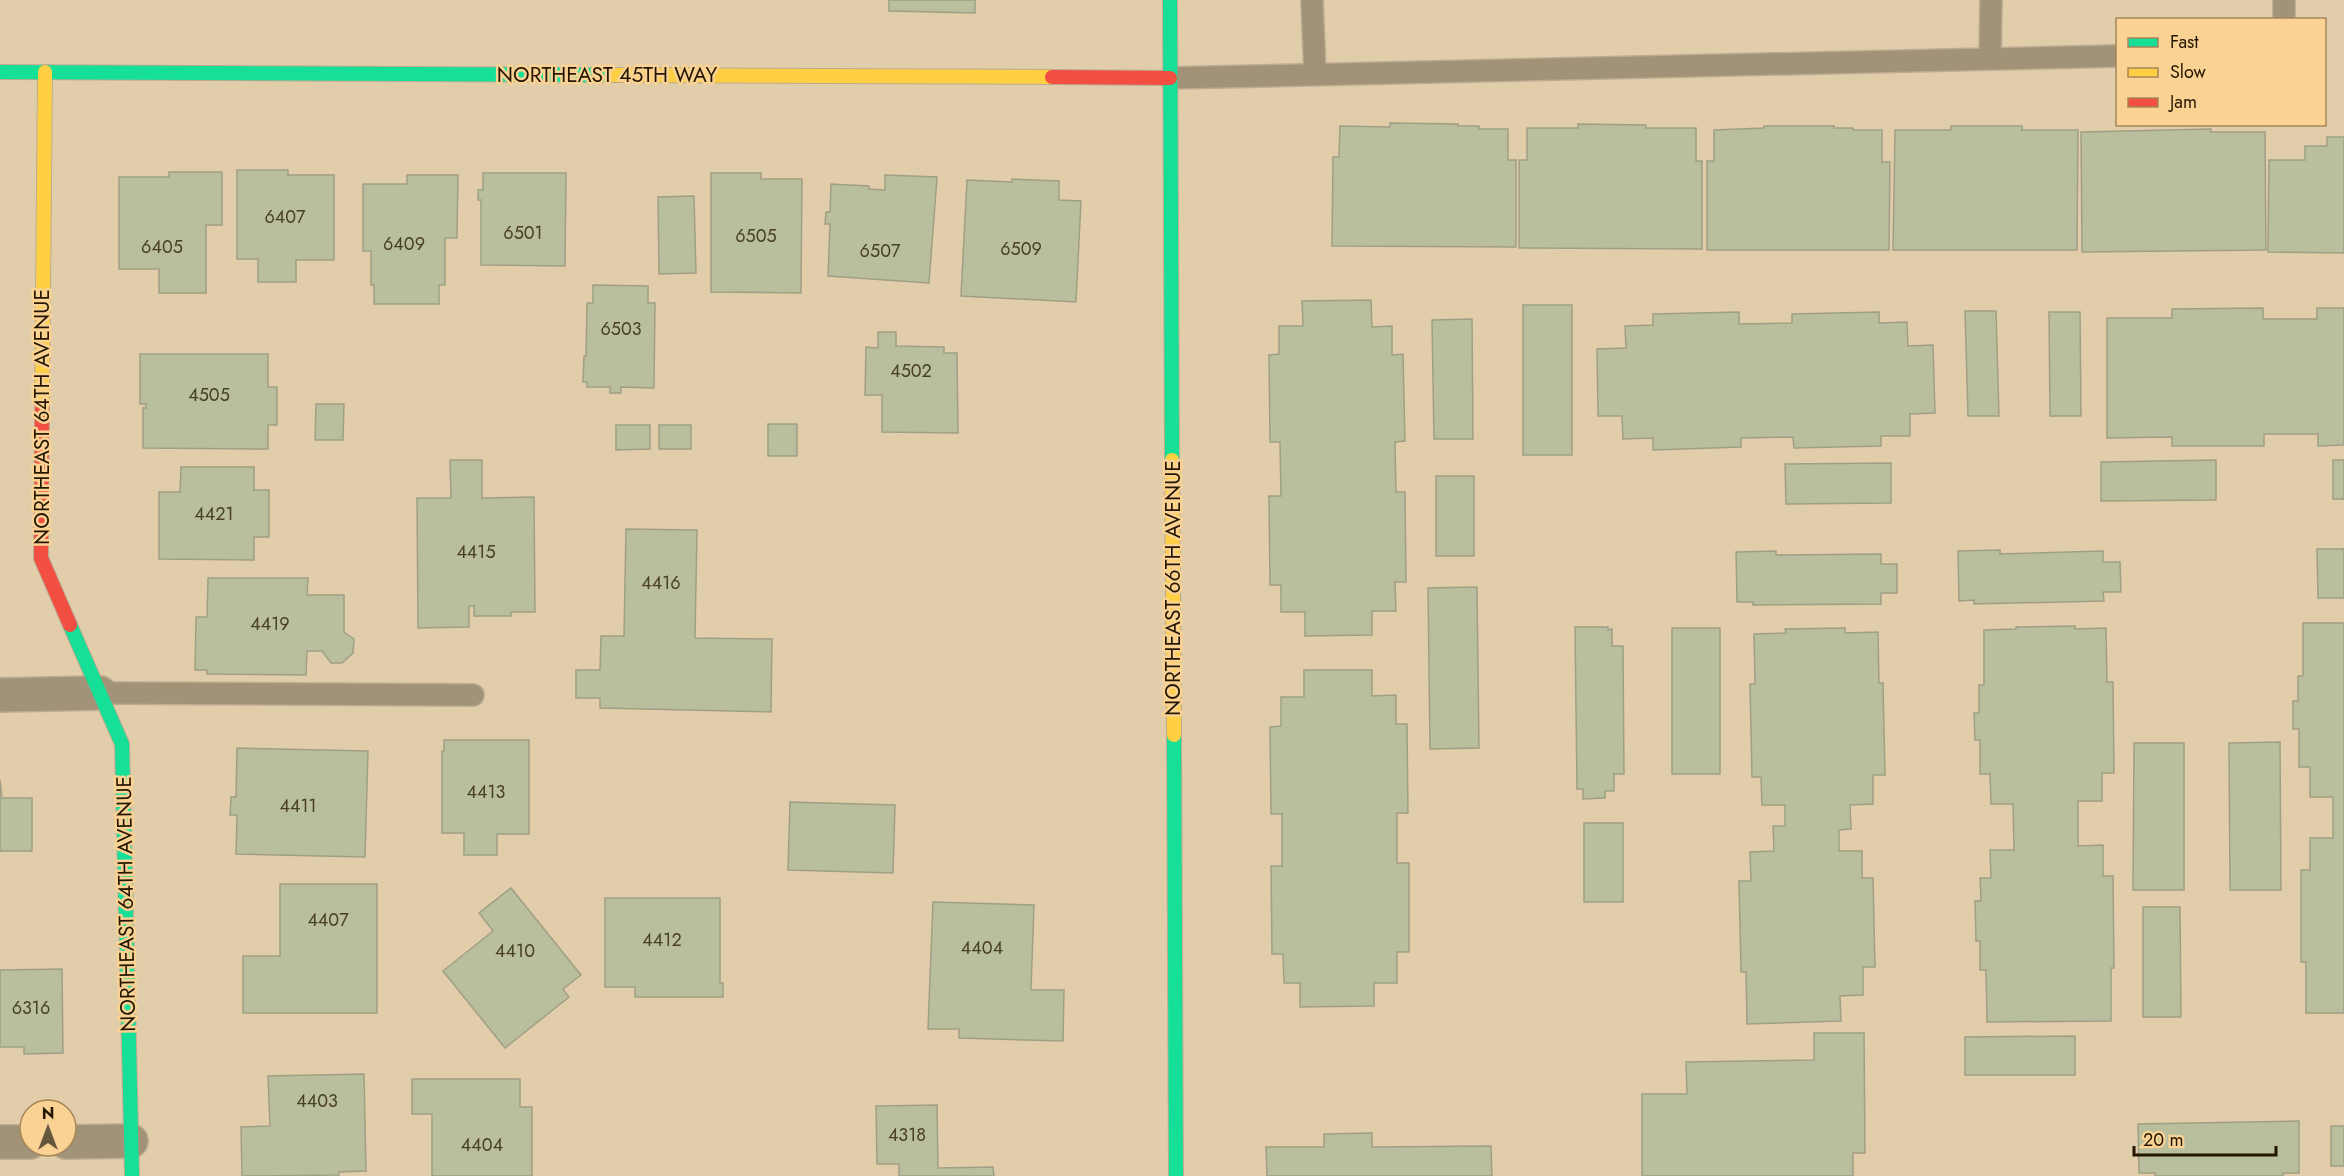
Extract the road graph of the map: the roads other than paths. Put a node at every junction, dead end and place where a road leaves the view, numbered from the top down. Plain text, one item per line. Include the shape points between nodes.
1 (1170, 0) edge
2 (1312, 0) edge
3 (1991, 0) edge
4 (2284, 0) edge
5 (2284, 18) edge
6 (2116, 56) edge
7 (1990, 59) junction
8 (0, 72) edge
9 (45, 72) junction
10 (1315, 75) junction
11 (1170, 78) junction
12 (100, 693) junction
13 (0, 695) edge
14 (473, 695) dead end
15 (131, 1141) junction
16 (0, 1142) edge
17 (18, 1142) edge
18 (78, 1142) edge
19 (132, 1176) edge
20 (1176, 1176) edge

1 - 11 street, NORTHEAST 66TH AVENUE
2 - 10 lane
3 - 7 lane
4 - 5 lane
6 - 7 lane
7 - 10 lane
8 - 9 street, NORTHEAST 45TH WAY
9 - 11 street, NORTHEAST 45TH WAY
9 - 12 street, NORTHEAST 64TH AVENUE via 41,558
10 - 11 lane
11 - 20 street, NORTHEAST 66TH AVENUE
12 - 13 street
12 - 14 lane
12 - 15 street, NORTHEAST 64TH AVENUE via 122,744
15 - 18 street
15 - 19 street, NORTHEAST 64TH AVENUE
16 - 17 street

